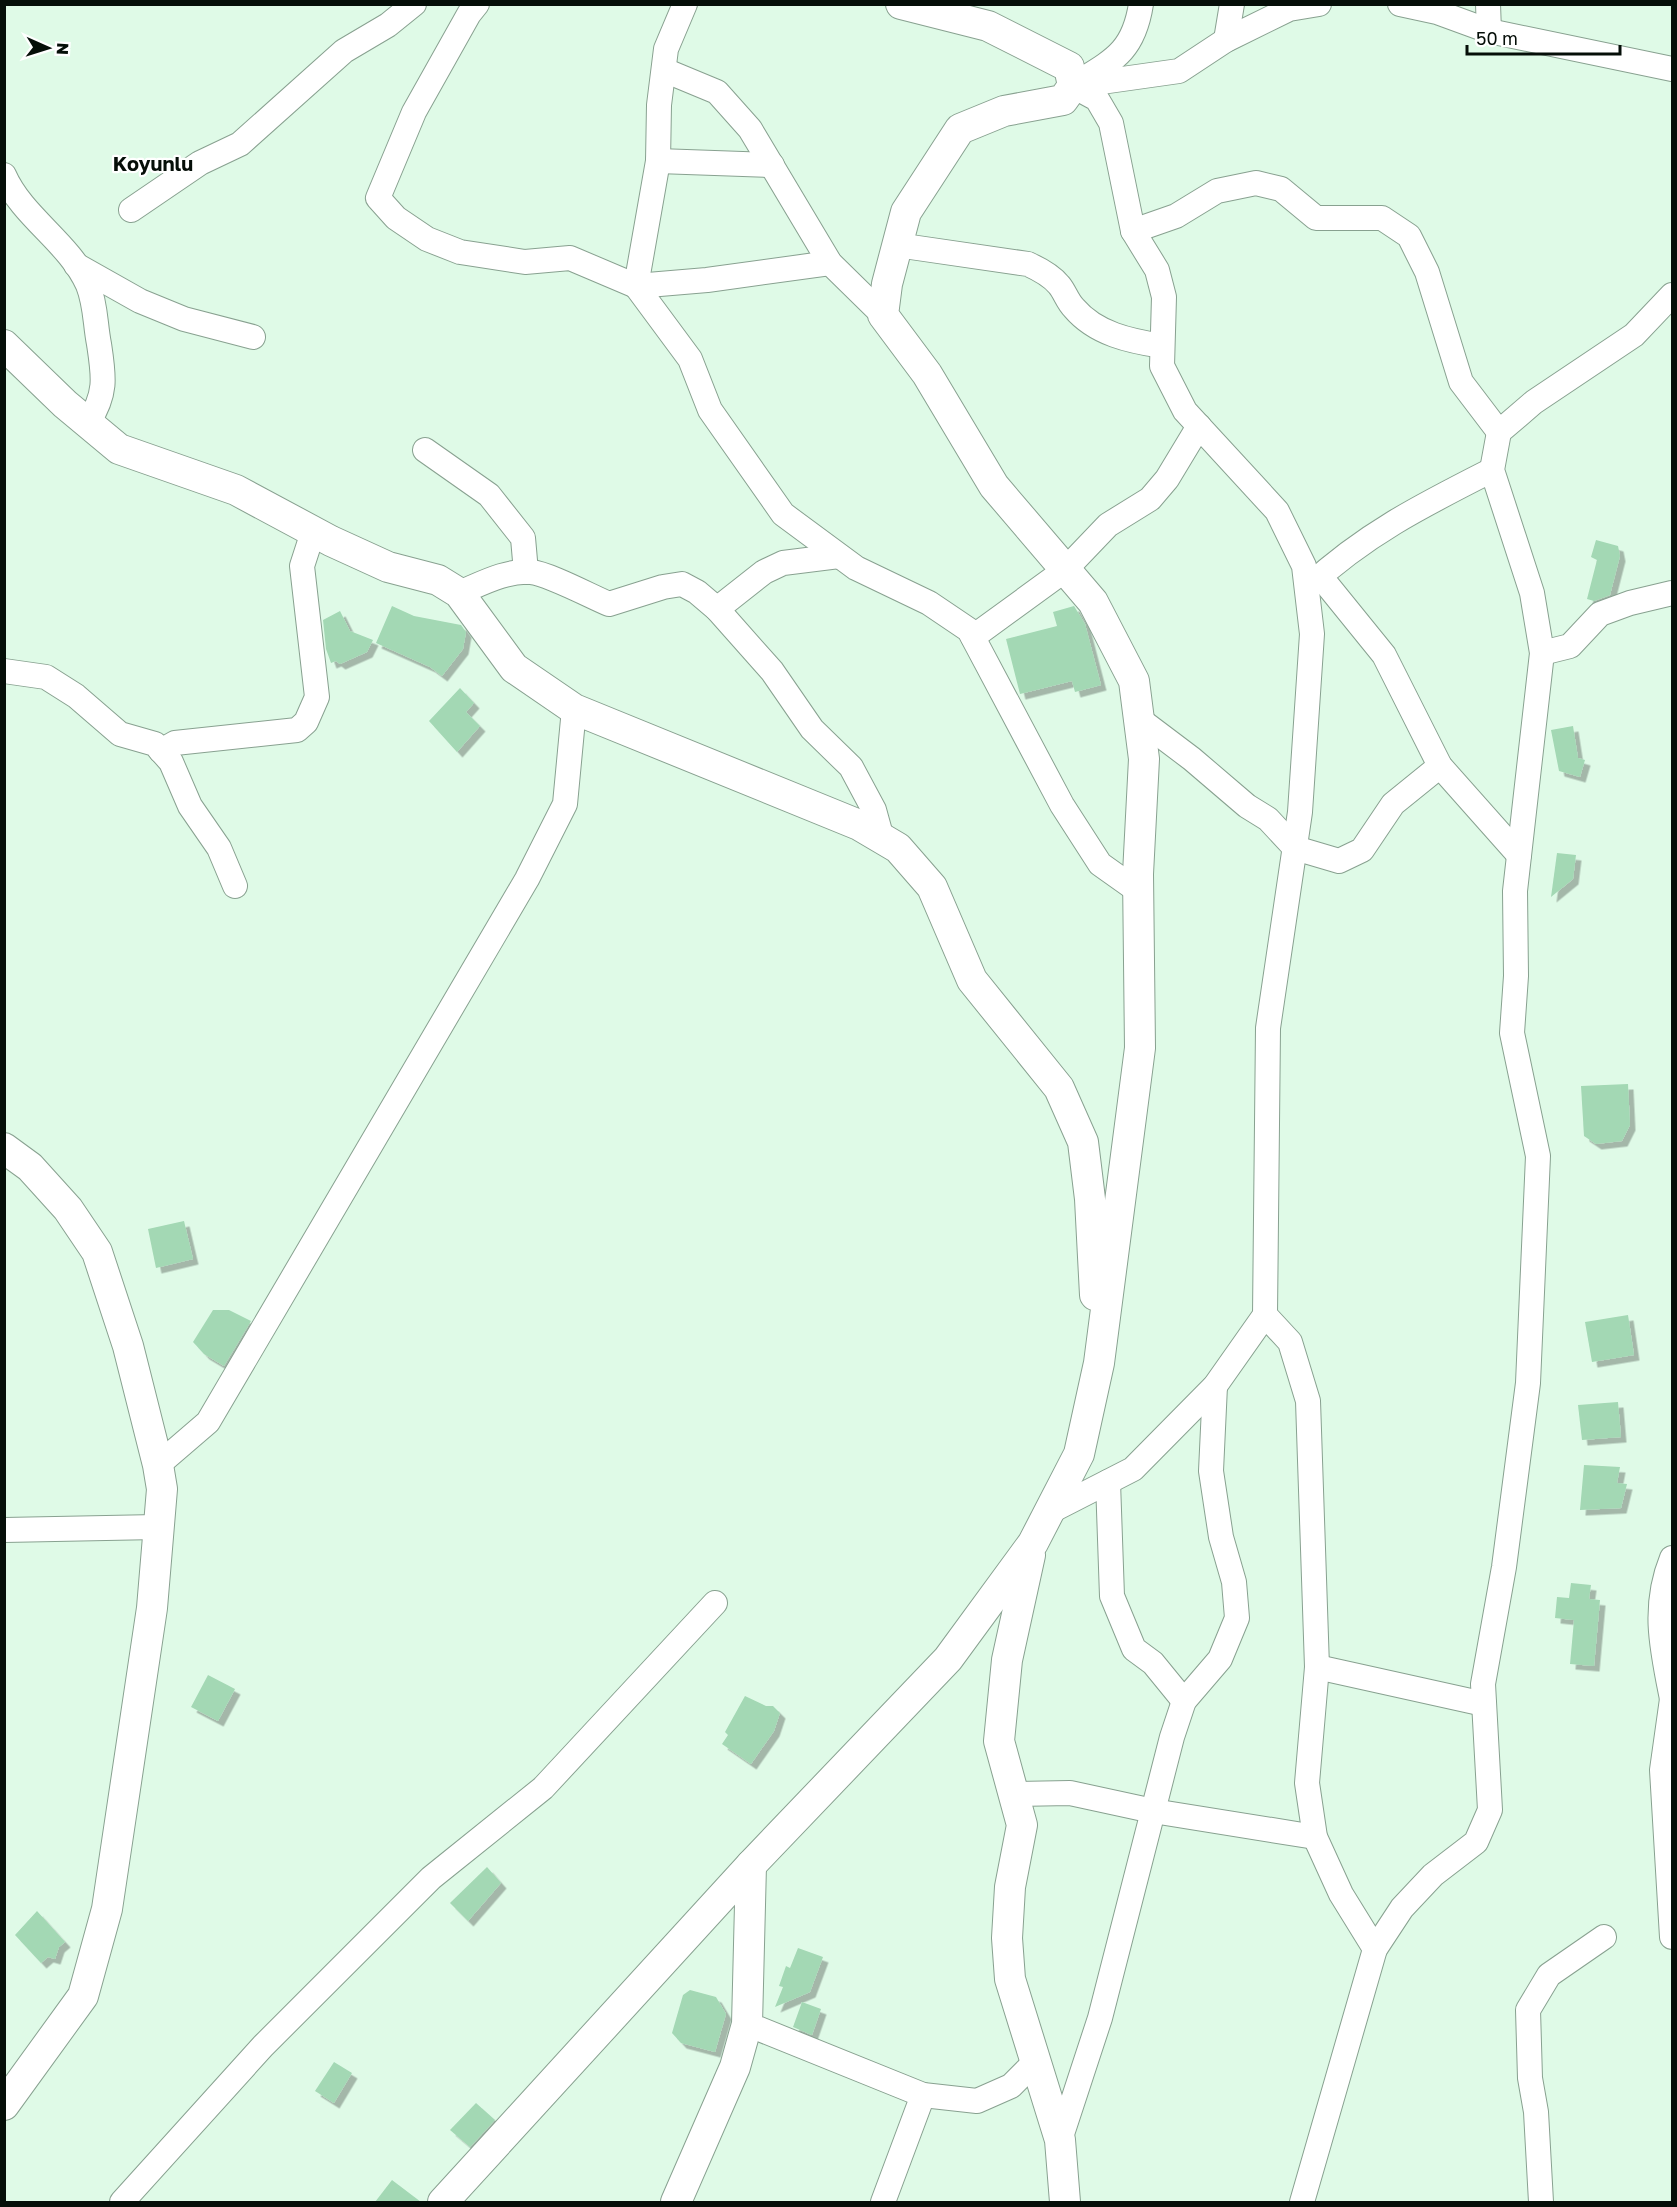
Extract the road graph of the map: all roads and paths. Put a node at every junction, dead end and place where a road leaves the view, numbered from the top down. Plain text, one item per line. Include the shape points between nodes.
1 (414, 4) edge
2 (477, 4) edge
3 (686, 4) edge
4 (901, 4) edge
5 (1141, 4) edge
6 (1232, 4) edge
7 (1319, 4) edge
8 (1400, 4) edge
9 (1488, 4) edge
10 (1489, 31) junction
11 (1226, 40) junction
12 (1672, 69) edge
13 (664, 70) junction
14 (1072, 86) junction
15 (658, 161) junction
16 (772, 165) junction
17 (4, 175) edge
18 (131, 210) dead end
19 (1133, 231) junction
20 (897, 245) junction
21 (830, 263) junction
22 (75, 265) junction
23 (636, 286) junction
24 (1672, 295) edge
25 (884, 315) junction
26 (253, 338) dead end
27 (4, 345) edge
28 (1162, 346) junction
29 (88, 423) junction
30 (1199, 426) junction
31 (1499, 432) junction
32 (424, 450) dead end
33 (1492, 470) junction
34 (313, 532) junction
35 (839, 556) junction
36 (1065, 570) junction
37 (526, 572) junction
38 (1313, 582) junction
39 (459, 593) junction
40 (1672, 593) edge
41 (717, 609) junction
42 (973, 638) junction
43 (1542, 653) junction
44 (4, 671) edge
45 (574, 709) junction
46 (1139, 719) junction
47 (161, 751) junction
48 (1440, 766) junction
49 (882, 839) junction
50 (1295, 848) junction
51 (1519, 855) junction
52 (235, 886) dead end
53 (1138, 891) junction
54 (4, 1148) edge
55 (1265, 1315) junction
56 (1099, 1363) junction
57 (1215, 1386) junction
58 (158, 1465) junction
59 (1108, 1482) junction
60 (1049, 1512) junction
61 (157, 1527) junction
62 (4, 1530) edge
63 (1033, 1543) junction
64 (1672, 1558) edge
65 (715, 1603) dead end
66 (1317, 1667) junction
67 (1672, 1699) edge
68 (1184, 1701) junction
69 (1484, 1704) junction
70 (1015, 1794) junction
71 (1153, 1811) junction
72 (1314, 1838) junction
73 (751, 1865) junction
74 (1604, 1937) dead end
75 (1672, 1937) edge
76 (1375, 1949) junction
77 (747, 2024) junction
78 (1035, 2061) junction
79 (924, 2095) junction
80 (4, 2104) edge
81 (1060, 2140) junction
82 (122, 2202) edge
83 (443, 2202) edge
84 (676, 2202) edge
85 (883, 2202) edge
86 (1065, 2202) edge
87 (1302, 2202) edge
88 (1541, 2202) edge

1 - 18 street via 344,51 240,144 200,163
2 - 23 street via 414,111 378,198 396,219 428,239 460,252 525,262 570,258
3 - 13 street via 666,49
4 - 14 street via 988,26 1070,67
5 - 14 street via 1138,23 1118,58
6 - 11 street
7 - 11 street via 1288,9
8 - 10 street via 1437,12
9 - 10 street
10 - 12 street
11 - 14 street via 1179,71
13 - 15 street
13 - 16 street via 717,93 750,129
14 - 19 street via 1097,99 1111,123
14 - 20 street via 1063,100 1004,111 960,129 906,212
15 - 16 street
15 - 23 street
16 - 21 street
17 - 22 street via 14,193
19 - 28 street via 1158,270 1164,297
19 - 31 street via 1176,216 1217,191 1256,183 1281,189 1316,218 1382,218 1409,236 1427,272 1461,382
20 - 25 street
20 - 28 street via 1028,264 1046,273 1074,309 1100,329
21 - 23 street
21 - 25 street
22 - 26 street via 140,301 184,319
22 - 29 street via 95,306 104,377 103,394
23 - 35 street via 690,359 710,410 783,514
24 - 31 street via 1634,335 1534,402
25 - 36 street via 927,374 994,486
27 - 29 street
28 - 30 street via 1162,366 1185,411
29 - 34 street via 119,448 236,490
30 - 36 street via 1150,499 1108,525
30 - 38 street via 1277,511
31 - 33 street
32 - 37 street via 489,495 523,538
33 - 38 street via 1411,510 1346,553
33 - 43 street via 1532,593
34 - 39 street via 388,567 438,580
34 - 47 street via 302,566 317,697 306,722 297,730 175,742
35 - 41 street via 783,563 764,572
35 - 42 street via 929,603 969,630
36 - 42 street
36 - 46 street via 1093,602 1134,681
37 - 39 street via 493,579
37 - 41 street via 609,604 682,584
38 - 48 street via 1384,655
38 - 50 street
39 - 45 street via 514,668
40 - 43 street via 1600,614 1570,646
41 - 49 street via 772,671 812,729 851,768 874,810
42 - 53 street via 1062,805 1100,864
43 - 51 street
44 - 47 street via 46,677 76,696 120,734 155,744
45 - 49 street via 859,825
45 - 58 street via 565,804 527,879 208,1422
46 - 50 street via 1268,819
46 - 53 street via 1144,759
47 - 52 street via 171,762 190,806 219,848
48 - 50 street via 1394,804 1362,850 1339,861
48 - 51 street
49 - 56 street via 898,848 932,887 972,980 1059,1088 1083,1142
50 - 55 street via 1268,1028
51 - 69 street via 1512,1033 1538,1168 1528,1383 1504,1567 1483,1684
53 - 56 street via 1140,1048
54 - 58 street via 30,1167 68,1209 97,1252 128,1346
55 - 57 street
55 - 66 street via 1290,1342 1308,1401
56 - 60 street via 1079,1454
57 - 59 street via 1133,1469
57 - 68 street via 1211,1471 1221,1537 1234,1582 1237,1618 1220,1659
58 - 61 street via 162,1489
59 - 60 street
59 - 68 street via 1112,1596 1134,1649 1153,1663
60 - 63 street
61 - 62 street
61 - 80 street via 152,1608 107,1909 83,1996
63 - 70 street via 1007,1660 999,1742
63 - 73 street via 948,1659
64 - 67 street via 1663,1580 1659,1625
65 - 82 street via 543,1788 431,1878 263,2046
66 - 69 street
66 - 72 street via 1307,1783
67 - 75 street via 1662,1770
68 - 71 street
69 - 76 street via 1490,1810 1476,1842 1433,1875 1402,1908
70 - 71 street via 1070,1793
70 - 78 street via 1022,1825 1010,1887 1007,1938 1010,1978
71 - 72 street
71 - 81 street via 1100,2018
72 - 76 street via 1341,1894
73 - 77 street
73 - 83 street
74 - 88 street via 1548,1975 1528,2010
76 - 87 street
77 - 79 street
77 - 84 street via 735,2067
78 - 79 street via 1011,2086 977,2101
78 - 81 street
79 - 85 street
81 - 86 street

